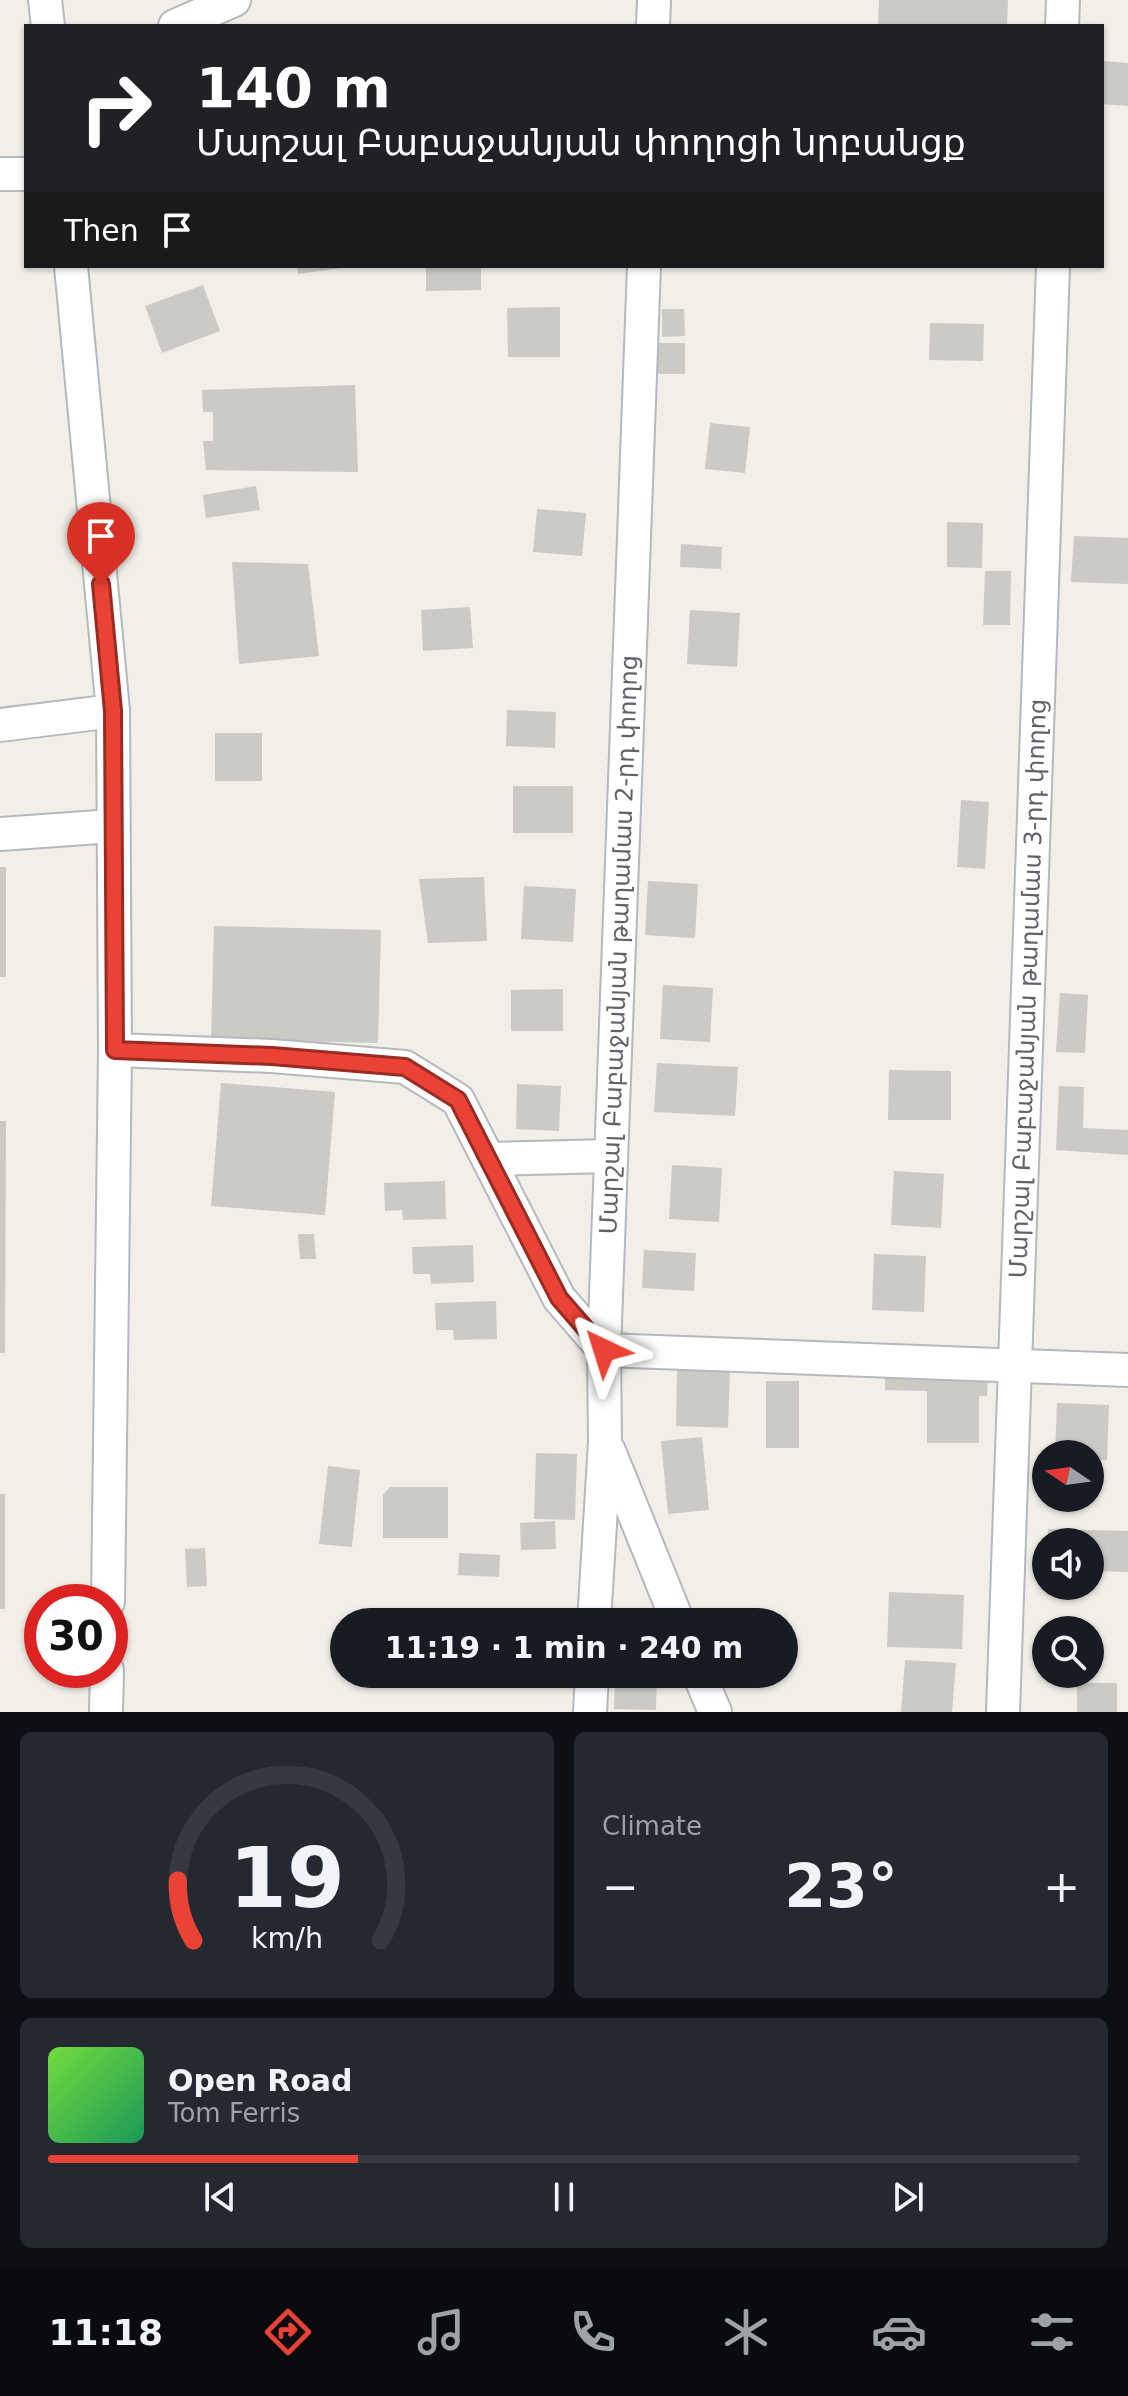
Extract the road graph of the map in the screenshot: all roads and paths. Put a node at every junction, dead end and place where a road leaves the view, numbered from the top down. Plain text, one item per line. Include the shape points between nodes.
1 (45, 0) edge
2 (234, 0) edge
3 (654, 0) edge
4 (1063, 0) edge
5 (48, 24) edge
6 (180, 24) edge
7 (653, 24) edge
8 (1062, 24) edge
9 (0, 174) edge
10 (24, 174) edge
11 (71, 268) edge
12 (644, 268) edge
13 (1053, 268) edge
14 (113, 711) junction
15 (0, 725) edge
16 (113, 826) junction
17 (0, 834) edge
18 (115, 1050) junction
19 (611, 1156) junction
20 (490, 1159) junction
21 (604, 1350) junction
22 (1015, 1364) junction
23 (1128, 1370) edge
24 (605, 1442) junction
25 (108, 1584) edge
26 (595, 1608) edge
27 (672, 1608) edge
28 (107, 1688) edge
29 (591, 1688) edge
30 (705, 1688) edge
31 (106, 1712) edge
32 (590, 1712) edge
33 (715, 1712) edge
34 (1003, 1712) edge

1 - 5 street
2 - 6 street
3 - 7 street
4 - 8 street
9 - 10 street
11 - 14 street
12 - 19 street, Մարշալ Բաբաջանյան թաղամաս 2-րդ փողոց
13 - 22 street, Մարշալ Բաբաջանյան թաղամաս 3-րդ փողոց
14 - 15 street
14 - 16 street
16 - 17 street
16 - 18 street
18 - 20 street via 405,1067 458,1100
18 - 25 street
19 - 20 street
19 - 21 street, Մարշալ Բաբաջանյան թաղամաս 2-րդ փողոց
20 - 21 street via 559,1298
21 - 22 street
21 - 24 street, Մարշալ Բաբաջանյան թաղամաս 2-րդ փողոց
22 - 23 street
22 - 34 street, Մարշալ Բաբաջանյան թաղամաս 3-րդ փողոց
24 - 26 street, Մարշալ Բաբաջանյան թաղամաս 2-րդ փողոց
24 - 27 street
28 - 31 street
29 - 32 street
30 - 33 street

